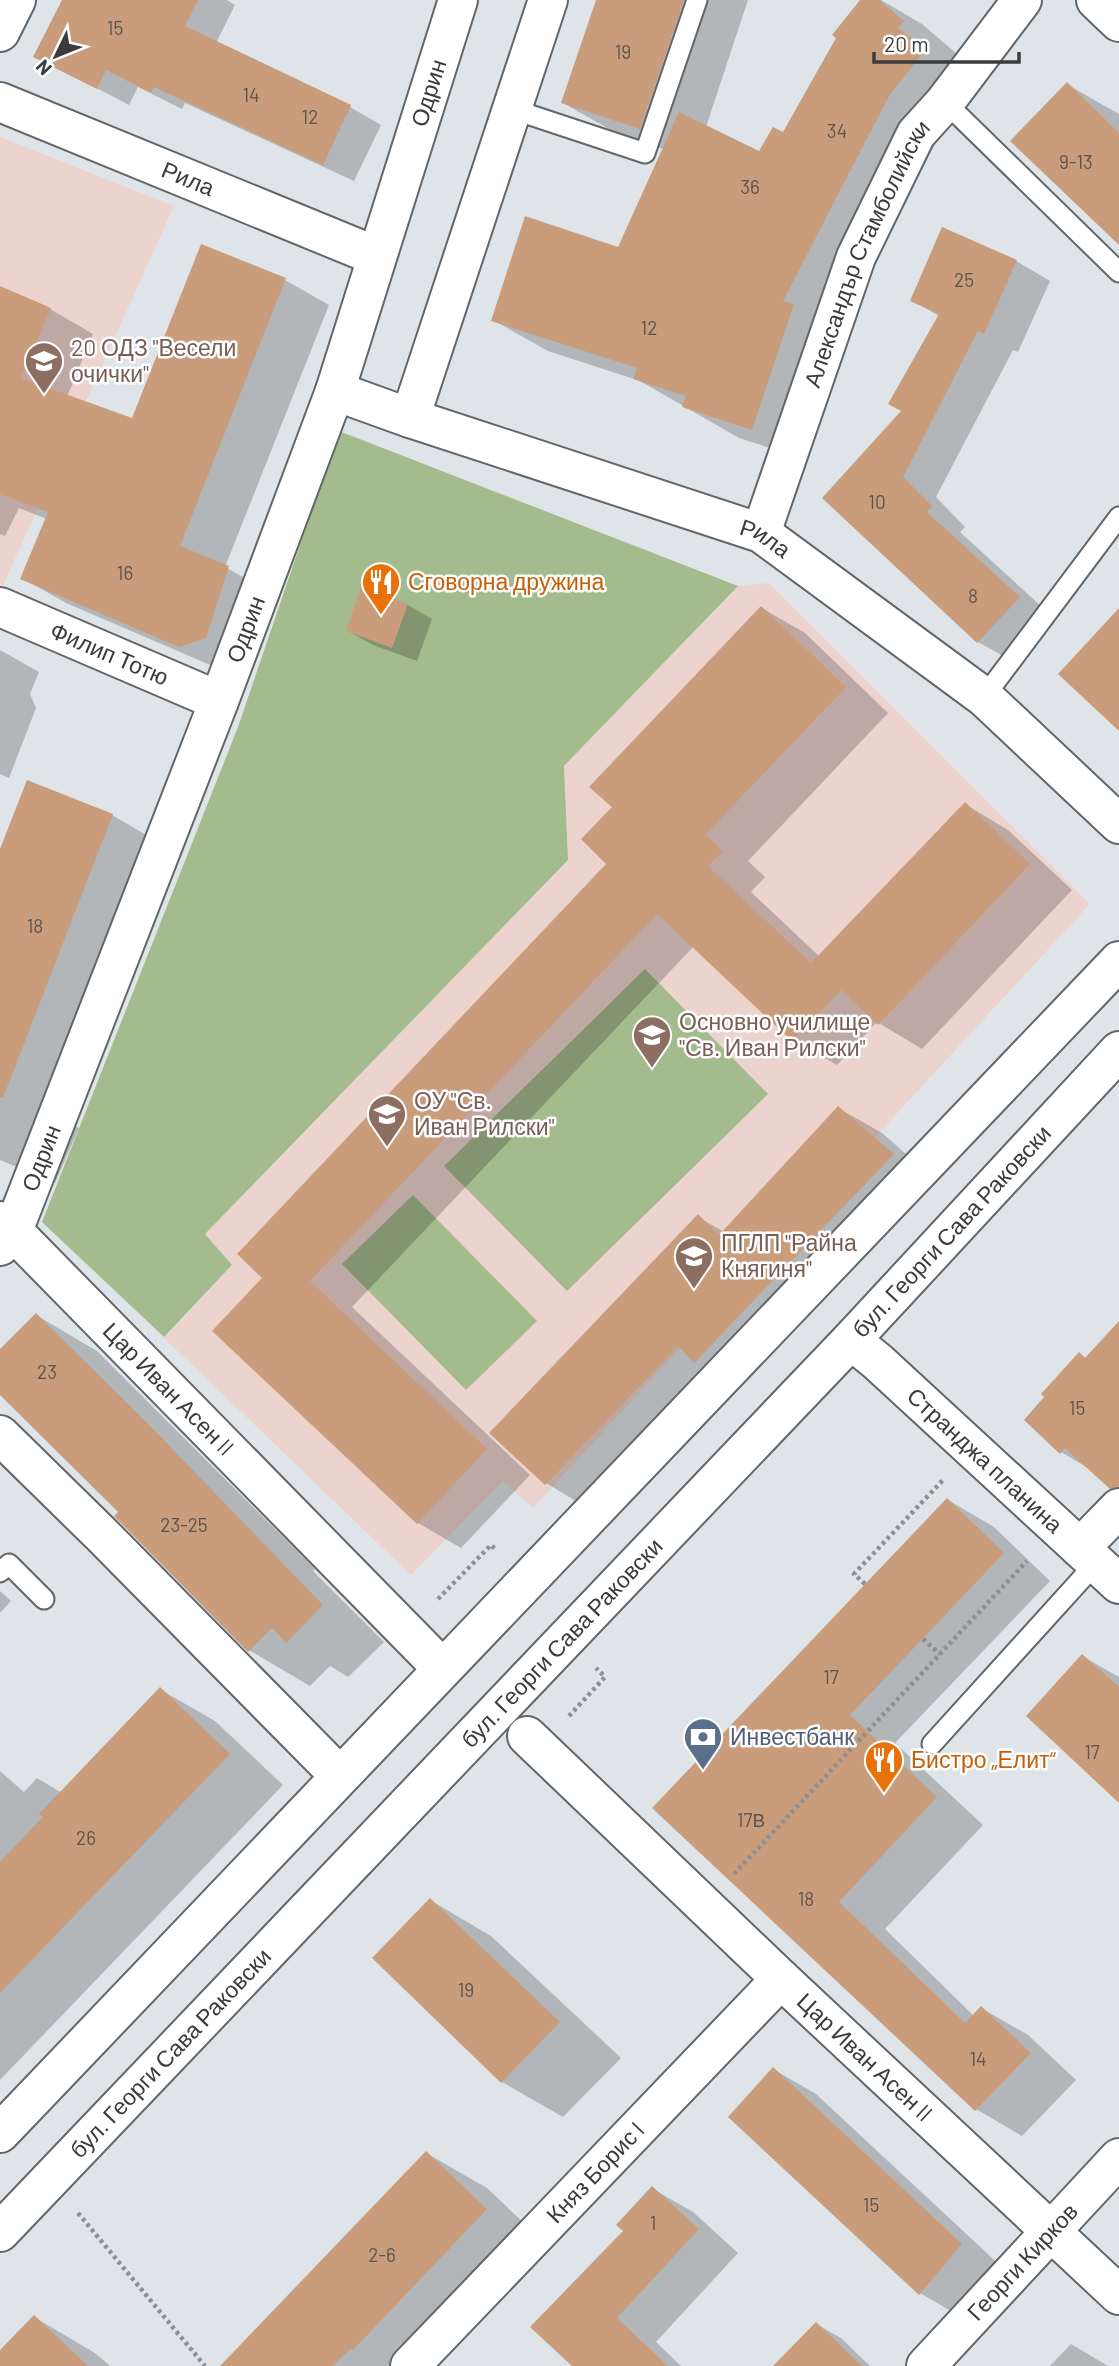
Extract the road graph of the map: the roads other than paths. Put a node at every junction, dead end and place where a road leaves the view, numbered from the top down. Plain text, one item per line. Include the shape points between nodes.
1 (16, 0) edge
2 (458, 0) edge
3 (548, 0) edge
4 (697, 0) edge
5 (1022, 0) edge
6 (1096, 0) edge
7 (1119, 22) edge
8 (0, 32) edge
9 (0, 102) edge
10 (945, 102) junction
11 (512, 109) junction
12 (376, 256) junction
13 (1119, 272) edge
14 (335, 391) junction
15 (410, 418) junction
16 (1119, 517) edge
17 (761, 533) junction
18 (0, 607) edge
19 (984, 697) junction
20 (219, 701) junction
21 (1119, 824) edge
22 (1119, 961) edge
23 (1119, 1051) edge
24 (4, 1233) edge
25 (851, 1340) junction
26 (0, 1435) edge
27 (1119, 1508) edge
28 (1088, 1556) edge
29 (0, 1572) edge
30 (44, 1599) dead end
31 (432, 1658) dead end
32 (533, 1742) road end
33 (932, 1744) dead end
34 (328, 1764) dead end
35 (781, 1979) junction
36 (0, 2133) edge
37 (1119, 2158) edge
38 (1051, 2230) junction
39 (0, 2232) edge
40 (1119, 2295) edge
41 (410, 2366) edge
42 (926, 2366) edge

1 - 8 street
2 - 12 street, Одрин
3 - 11 street
4 - 11 lane via 645,153
5 - 10 street, Александър Стамболийски
6 - 7 street
9 - 12 street, Рила
10 - 13 lane
10 - 17 street, Александър Стамболийски via 916,134 856,257
11 - 15 street
12 - 14 street, Одрин
14 - 15 street, Рила
14 - 20 street, Одрин
15 - 17 street, Рила
16 - 19 lane
17 - 19 street, Рила
18 - 20 street, Филип Тотю
19 - 21 street, Рила
20 - 24 street, Одрин
22 - 36 street
23 - 25 street, бул. Георги Сава Раковски
24 - 31 street, Цар Иван Асен II
25 - 28 street, Странджа планина
25 - 39 street, бул. Георги Сава Раковски
26 - 34 street
27 - 28 street
28 - 33 lane
29 - 30 lane via 9,1563
32 - 35 street, Цар Иван Асен II
35 - 38 street, Цар Иван Асен II
35 - 41 street, Княз Борис I
37 - 38 street, Георги Кирков
38 - 40 street, Цар Иван Асен II
38 - 42 street, Георги Кирков

